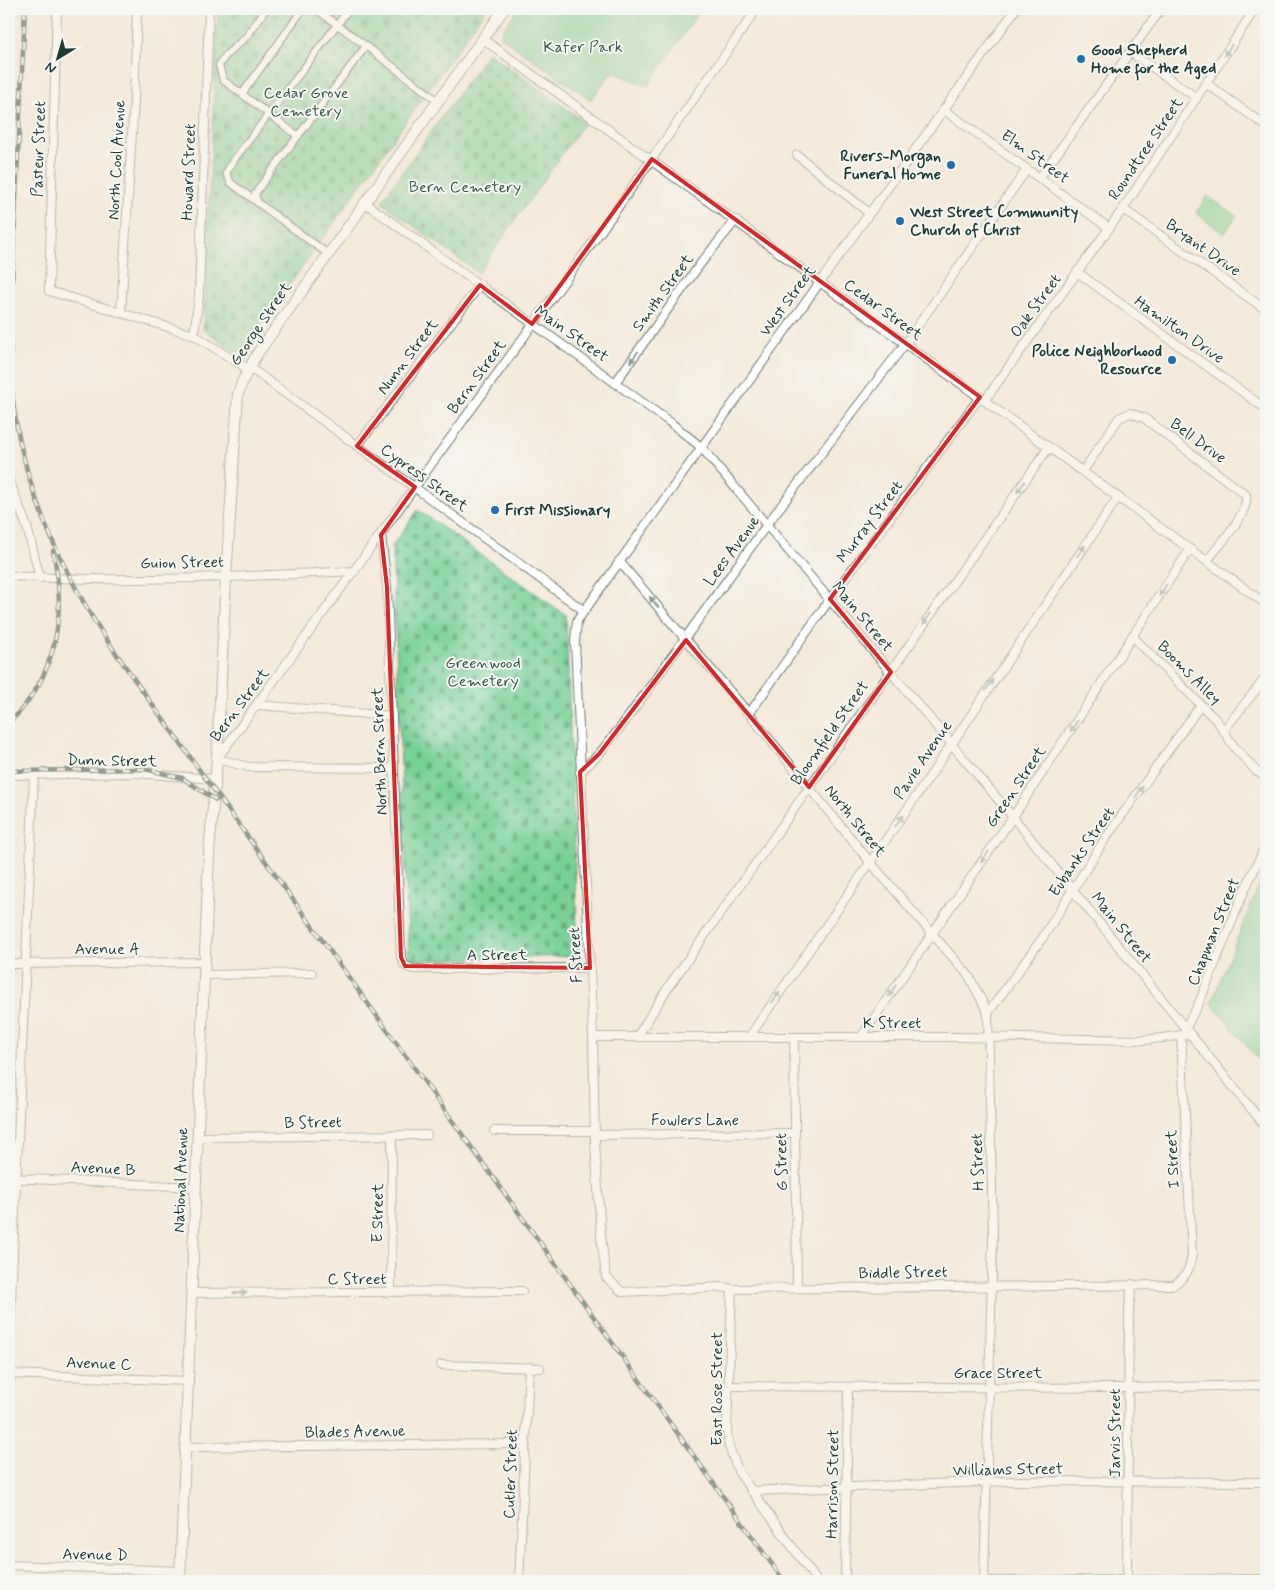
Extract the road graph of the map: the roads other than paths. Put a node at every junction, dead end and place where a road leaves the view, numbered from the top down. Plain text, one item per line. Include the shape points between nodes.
1 (57, 9) edge
2 (137, 9) edge
3 (209, 9) edge
4 (266, 9) edge
5 (303, 9) edge
6 (316, 9) edge
7 (350, 9) edge
8 (504, 9) edge
9 (1016, 9) edge
10 (1161, 9) edge
11 (1255, 9) edge
12 (755, 10) edge
13 (337, 24) junction
14 (483, 39) junction
15 (366, 46) junction
16 (1130, 52) junction
17 (1207, 84) junction
18 (242, 94) junction
19 (1197, 98) junction
20 (438, 101) junction
21 (944, 110) junction
22 (270, 115) junction
23 (1266, 126) edge
24 (298, 136) junction
25 (797, 155) dead end
26 (652, 159) junction
27 (1027, 169) junction
28 (1040, 178) junction
29 (364, 202) junction
30 (258, 203) junction
31 (1123, 209) junction
32 (870, 213) junction
33 (736, 220) junction
34 (1109, 228) junction
35 (328, 254) junction
36 (1077, 272) junction
37 (820, 281) junction
38 (480, 285) junction
39 (49, 291) joint
40 (1266, 310) edge
41 (121, 312) junction
42 (532, 324) junction
43 (194, 335) junction
44 (905, 344) junction
45 (248, 368) junction
46 (615, 383) junction
47 (983, 398) junction
48 (1266, 409) edge
49 (357, 446) junction
50 (701, 447) junction
51 (1049, 447) junction
52 (1083, 471) junction
53 (9, 480) edge
54 (415, 487) junction
55 (1118, 497) junction
56 (768, 524) junction
57 (381, 535) junction
58 (1190, 549) junction
59 (1207, 561) junction
60 (620, 562) junction
61 (355, 571) junction
62 (9, 576) edge
63 (226, 576) junction
64 (40, 578) junction
65 (830, 599) junction
66 (1266, 604) edge
67 (583, 610) junction
68 (1132, 636) junction
69 (686, 640) junction
70 (891, 672) junction
71 (1266, 677) edge
72 (258, 705) junction
73 (1200, 706) junction
74 (749, 714) junction
75 (392, 716) junction
76 (1224, 730) junction
77 (950, 743) junction
78 (217, 759) junction
79 (394, 768) junction
80 (580, 772) junction
81 (34, 774) junction
82 (9, 775) edge
83 (1266, 777) edge
84 (214, 779) junction
85 (809, 787) junction
86 (1013, 817) junction
87 (1266, 845) edge
88 (870, 862) junction
89 (1072, 891) junction
90 (932, 935) junction
91 (205, 962) junction
92 (26, 963) junction
93 (9, 964) edge
94 (405, 966) joint
95 (590, 968) junction
96 (312, 973) dead end
97 (205, 975) junction
98 (988, 1014) junction
99 (1186, 1033) junction
100 (594, 1037) junction
101 (637, 1037) junction
102 (749, 1037) junction
103 (794, 1037) junction
104 (861, 1037) junction
105 (989, 1038) junction
106 (1266, 1127) edge
107 (494, 1131) dead end
108 (595, 1133) junction
109 (795, 1133) junction
110 (392, 1135) junction
111 (427, 1135) dead end
112 (198, 1137) junction
113 (13, 1178) edge
114 (196, 1187) junction
115 (1183, 1279) joint
116 (1132, 1284) junction
117 (991, 1286) junction
118 (797, 1287) junction
119 (732, 1289) junction
120 (522, 1291) dead end
121 (391, 1292) junction
122 (622, 1292) joint
123 (191, 1293) junction
124 (441, 1365) dead end
125 (528, 1367) junction
126 (540, 1368) dead end
127 (9, 1374) edge
128 (188, 1381) junction
129 (1266, 1385) edge
130 (729, 1386) junction
131 (848, 1387) junction
132 (988, 1387) junction
133 (1130, 1388) junction
134 (9, 1395) edge
135 (526, 1444) junction
136 (186, 1447) junction
137 (1129, 1482) junction
138 (1266, 1482) edge
139 (985, 1483) junction
140 (847, 1486) junction
141 (751, 1490) junction
142 (9, 1565) edge
143 (180, 1576) edge
144 (1266, 1579) edge
145 (520, 1581) edge
146 (817, 1581) edge
147 (845, 1581) edge
148 (983, 1581) edge
149 (1127, 1581) edge

1 - 39 street, Pasteur Street
2 - 41 street, North Cool Avenue
3 - 43 street, Howard Street via 199,295
4 - 18 street via 247,36 219,65 223,80
5 - 18 street
6 - 13 street
7 - 13 street
8 - 14 street, George Street
9 - 21 street, West Street
10 - 16 street
11 -> 17 street, Roundtree Street
12 - 26 street, Bern Street
13 - 15 street
13 - 22 street
14 - 20 street, George Street
14 - 26 street, Cedar Street
15 - 20 street
15 - 24 street
16 - 19 street
16 - 28 street
17 - 19 street, Roundtree Street
17 - 23 street
18 - 22 street
19 - 31 street, Roundtree Street
20 - 29 street, George Street
21 - 27 street, Elm Street
21 - 32 street, West Street
22 - 24 street
22 - 30 street via 226,173 231,183
24 - 30 street via 255,194
25 - 32 street
26 - 33 street, Cedar Street
26 - 42 street, Bern Street
27 - 28 street, Elm Street
27 - 44 street, Lees Avenue
28 - 34 street, Elm Street
29 - 35 street, George Street
29 - 38 street, Main Street
30 - 35 street
31 - 34 street, Roundtree Street
31 - 40 street, Bryant Drive
32 - 37 street, West Street
33 - 37 street, Cedar Street
33 -> 46 street, Smith Street
34 - 36 street, Oak Street
35 - 45 street, George Street
36 - 47 street, Oak Street
36 - 48 street, Hamilton Drive
37 - 44 street, Cedar Street
37 - 50 street, West Street
38 - 42 street, Main Street
38 - 49 street, Nunn Street
39 - 41 street, Cypress Street
41 - 43 street, Cypress Street
42 - 46 street, Main Street
42 - 54 street, Bern Street
43 - 45 street, Cypress Street
44 - 47 street, Cedar Street
44 - 56 street, Lees Avenue
45 - 49 street, Cypress Street
45 - 63 street, George Street via 236,410
46 - 50 street, Main Street
47 - 51 street, Cedar Street
47 - 65 street, Murray Street
49 - 54 street, Cypress Street
50 - 56 street, Main Street
50 - 60 street, West Street
51 - 52 street, Cedar Street
51 -> 70 street, Bloomfield Street
52 - 55 street, Cedar Street
52 - 59 street, Bell Drive via 1119,418 1130,413 1144,418 1246,495 1244,510
53 - 64 street via 27,526
54 - 57 street, Bern Street
54 - 67 street, Cypress Street
55 - 58 street, Cedar Street
77 -> 55 street, Pavie Avenue
56 - 65 street, Main Street
56 - 69 street, Lees Avenue
57 - 61 street, Bern Street
57 - 75 street, North Bern Street via 388,588
58 - 59 street, Cedar Street
58 -> 68 street, Green Street
59 - 66 street, Cedar Street
60 - 67 street, West Street
69 -> 60 street, North Street
61 - 63 street, Guion Street
61 - 72 street, Bern Street
62 - 64 street, Guion Street
63 - 64 street, Guion Street
63 - 78 street, George Street
65 - 70 street, Main Street
65 - 74 street, Murray Street
67 - 80 street, F Street via 574,631
68 - 73 street, Booms Alley
68 -> 86 street, Green Street
69 - 74 street, North Street
69 -> 80 street, Lees Avenue via 621,727
70 - 77 street, Main Street
70 - 85 street, Bloomfield Street
71 - 76 street
72 - 75 street
72 - 78 street, Bern Street
73 - 76 street, Booms Alley
89 -> 73 street, Eubanks Street
74 - 85 street, North Street
75 - 79 street, North Bern Street
76 - 83 street, Booms Alley via 1256,771
77 - 86 street, Main Street
88 -> 77 street, Pavie Avenue
78 - 79 street via 248,767
78 - 84 street, George Street
79 - 94 street, North Bern Street via 401,957
80 - 95 street, F Street
81 - 82 street, Dunn Street
81 - 84 street, Dunn Street via 133,773
81 - 92 street
84 - 91 street, National Avenue
85 - 88 street, North Street
85 - 101 street, Bloomfield Street
86 - 89 street, Main Street
86 -> 90 street, Green Street
87 - 99 street, Chapman Street
88 - 90 street, North Street
102 -> 88 street, Pavie Avenue
89 - 98 street, Eubanks Street
89 - 99 street, Main Street
90 - 98 street, North Street via 975,985
90 -> 104 street, Green Street
91 - 92 street, Avenue A
91 - 97 street, National Avenue
92 - 93 street, Avenue A
92 - 113 street
94 - 95 street, A Street via 413,969
95 - 100 street, F Street
96 - 97 street
97 - 112 street, National Avenue
98 - 105 street, North Street
99 - 105 street, K Street via 1145,1040
99 - 106 street, Main Street
99 - 115 street, I Street via 1192,1254
100 - 101 street, K Street
100 - 108 street, F Street
101 - 102 street, K Street
102 - 103 street, K Street
103 - 104 street, K Street
103 - 109 street, G Street
104 - 105 street, K Street
105 - 117 street, H Street
107 - 108 street
108 - 109 street, Fowlers Lane
108 - 122 street, F Street via 603,1267 606,1277
109 - 118 street, G Street
110 - 111 street, B Street
110 - 112 street, B Street
110 - 121 street, E Street
112 - 114 street, National Avenue
113 - 114 street, Avenue B
113 - 127 street
114 - 123 street, National Avenue
115 - 116 street, Biddle Street via 1173,1285
116 - 117 street, Biddle Street
116 - 133 street, Jarvis Street via 1129,1308
117 - 118 street, Biddle Street
117 - 132 street, H Street
118 - 119 street, Biddle Street
119 - 122 street, Biddle Street via 698,1287
119 - 130 street, East Rose Street
120 - 121 street, C Street
123 -> 121 street, C Street
123 - 128 street, National Avenue
124 - 125 street
125 - 126 street
125 - 135 street, Cutler Street
127 - 128 street, Avenue C
127 - 134 street
128 - 136 street, National Avenue
129 - 133 street, Grace Street
130 - 131 street, Grace Street
130 - 141 street, East Rose Street via 729,1447 739,1474
131 - 132 street, Grace Street
131 - 140 street, Harrison Street
132 - 133 street, Grace Street
132 - 139 street, H Street
133 - 137 street, Jarvis Street
135 - 136 street, Blades Avenue
135 - 145 street, Cutler Street
136 - 143 street, National Avenue
137 - 138 street, Williams Street
137 - 139 street, Williams Street
137 - 149 street, Jarvis Street
139 - 140 street, Williams Street
139 - 148 street, H Street
140 - 141 street, Williams Street
140 - 147 street, Harrison Street
141 - 146 street, East Rose Street
142 - 143 street, Avenue D
144 - 149 street
148 - 149 street

